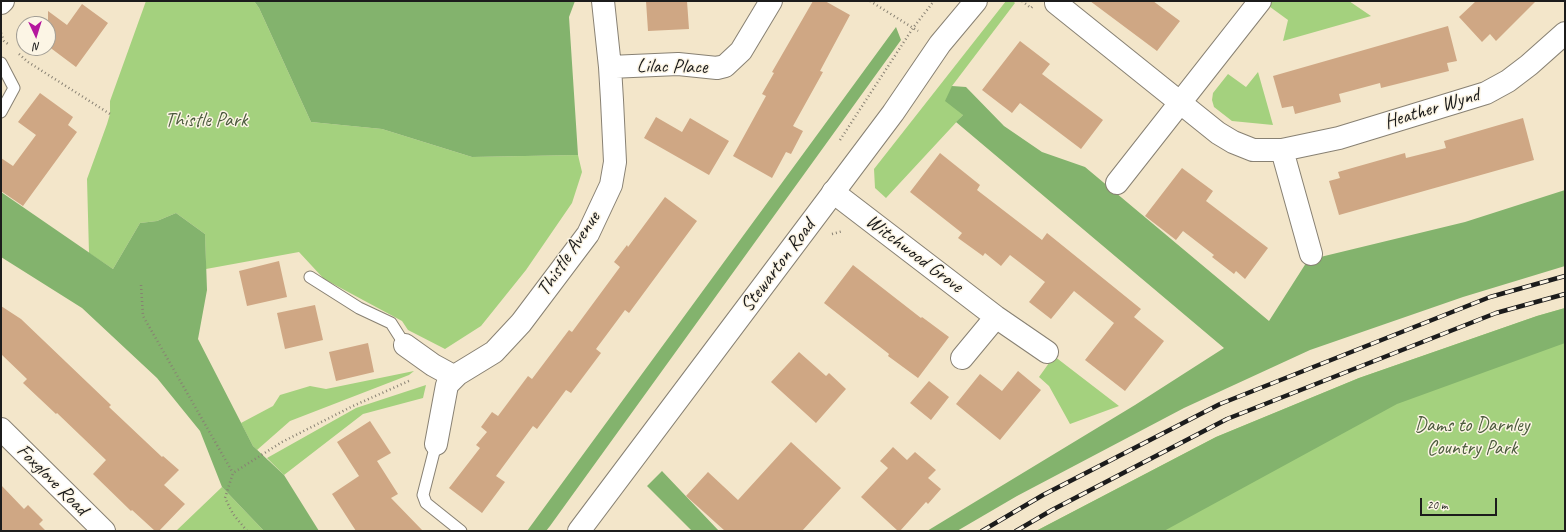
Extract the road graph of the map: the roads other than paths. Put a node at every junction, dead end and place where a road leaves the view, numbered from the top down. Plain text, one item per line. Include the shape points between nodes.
1 (603, 1) edge
2 (772, 1) edge
3 (976, 1) edge
4 (1257, 2) edge
5 (1056, 3) dead end
6 (1565, 33) edge
7 (1, 63) edge
8 (610, 67) junction
9 (1181, 103) junction
10 (1, 112) edge
11 (1282, 150) junction
12 (1117, 184) dead end
13 (833, 192) junction
14 (1311, 254) dead end
15 (310, 277) dead end
16 (996, 317) junction
17 (404, 345) joint
18 (1047, 352) dead end
19 (962, 358) dead end
20 (455, 377) junction
21 (1, 429) edge
22 (436, 444) joint
23 (104, 531) edge
24 (461, 531) edge
25 (579, 531) edge

1 - 8 street, Thistle Avenue
2 - 8 street, Lilac Place via 741,51 725,66 717,68 678,64
3 - 13 street, Stewarton Road via 940,44
4 - 9 street
5 - 9 street, Heather Wynd
6 - 11 street, Heather Wynd via 1529,66 1486,93 1339,138
7 - 10 lane via 14,88
8 - 20 street, Thistle Avenue via 615,162 611,185 588,234 522,323 494,352
9 - 11 street, Heather Wynd via 1233,142 1253,150
9 - 12 street
11 - 14 street
13 - 16 street, Witchwood Grove
13 - 25 street, Stewarton Road
15 - 17 lane via 359,308 391,323
16 - 18 street, Witchwood Grove
16 - 19 street
17 - 20 street
20 - 22 street, Thistle Avenue via 447,385
21 - 23 street, Foxglove Road
22 - 24 lane, Thistle Avenue via 422,495 426,503

